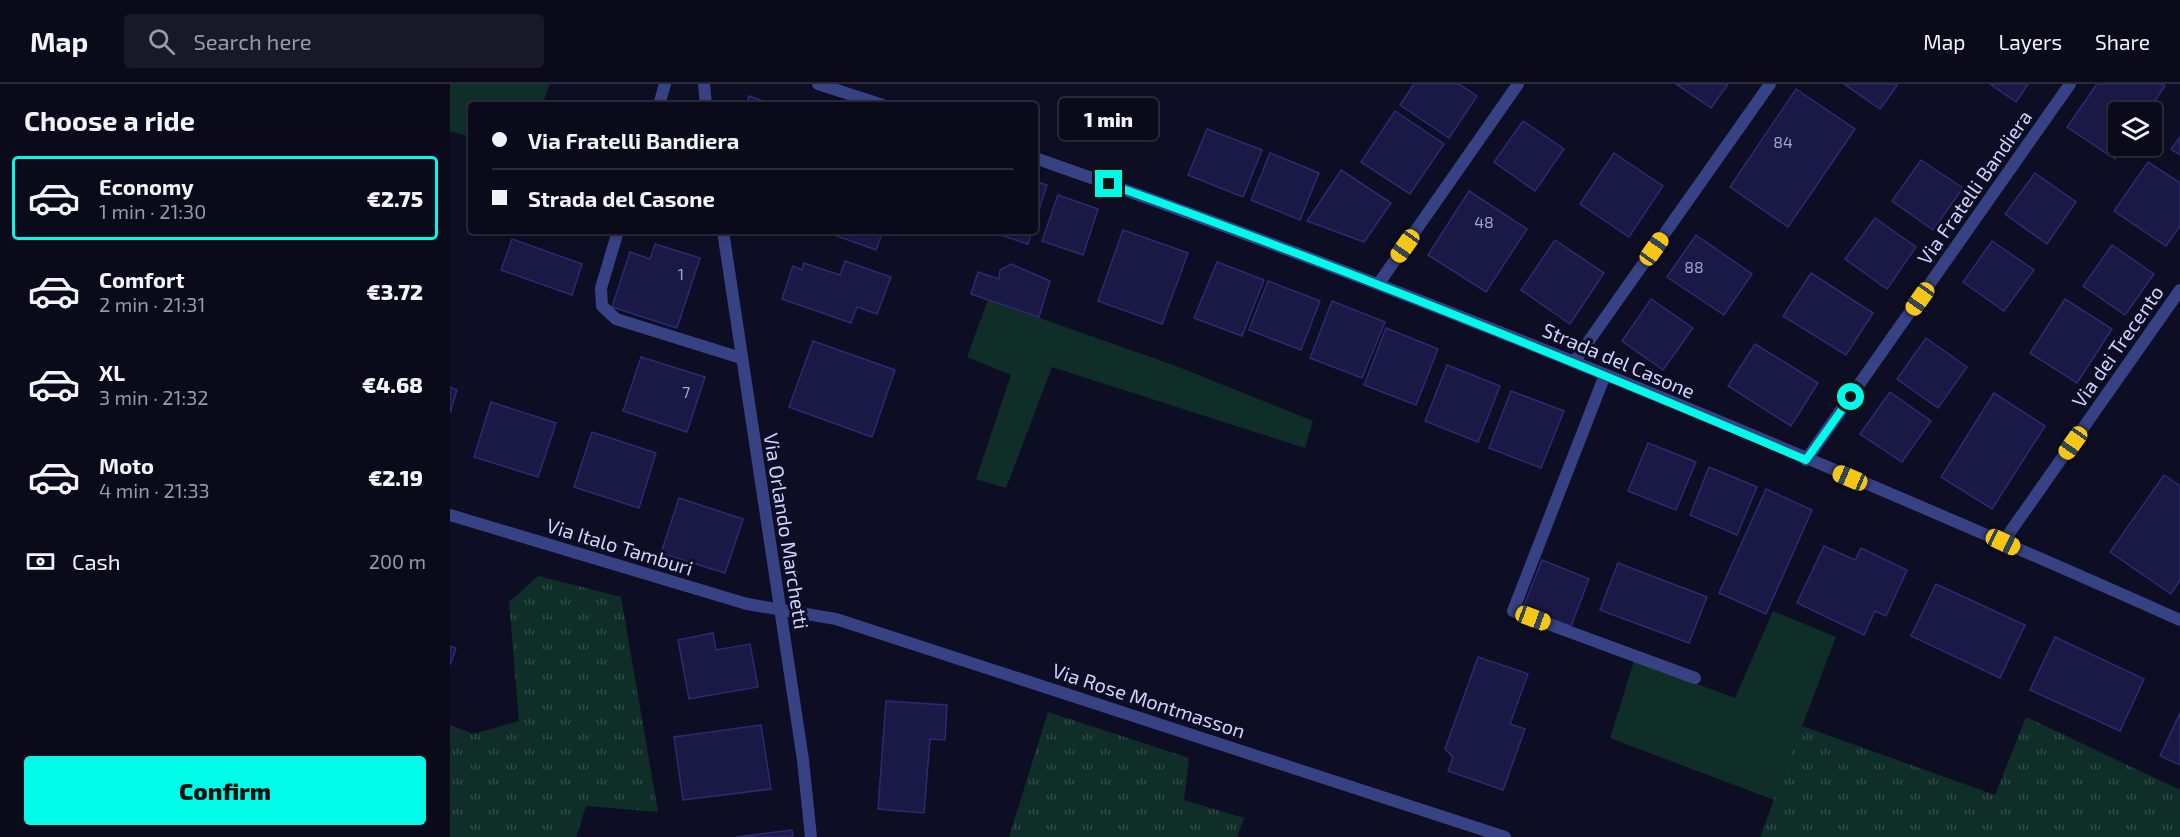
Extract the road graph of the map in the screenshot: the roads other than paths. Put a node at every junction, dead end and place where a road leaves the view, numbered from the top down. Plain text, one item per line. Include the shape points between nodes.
1 (665, 84) edge
2 (704, 84) edge
3 (818, 84) edge
4 (1518, 84) edge
5 (1770, 84) edge
6 (2070, 84) edge
7 (660, 102) edge
8 (706, 102) edge
9 (874, 102) edge
10 (1038, 159) edge
11 (617, 234) edge
12 (723, 234) edge
13 (1379, 283) junction
14 (2180, 290) edge
15 (741, 358) junction
16 (1575, 362) junction
17 (1605, 375) junction
18 (1806, 460) junction
19 (450, 515) edge
20 (2003, 542) junction
21 (779, 609) junction
22 (2180, 620) edge
23 (1695, 678) dead end
24 (811, 837) edge
25 (1505, 837) edge

1 - 7 street
2 - 8 street
3 - 9 street
4 - 13 street
5 - 16 street
6 - 18 street, Via Fratelli Bandiera
10 - 13 street, Strada del Casone
11 - 15 street via 601,288 602,306 616,319
12 - 15 street, Via Orlando Marchetti
13 - 16 street, Strada del Casone
14 - 20 street, Via dei Trecento
15 - 21 street, Via Orlando Marchetti
16 - 17 street, Strada del Casone
17 - 18 street, Strada del Casone
17 - 23 street via 1513,611
18 - 20 street, Strada del Casone
19 - 21 street, Via Italo Tamburi via 747,604
20 - 22 street, Strada del Casone
21 - 24 street, Via Orlando Marchetti
21 - 25 street, Via Rose Montmasson via 836,619

